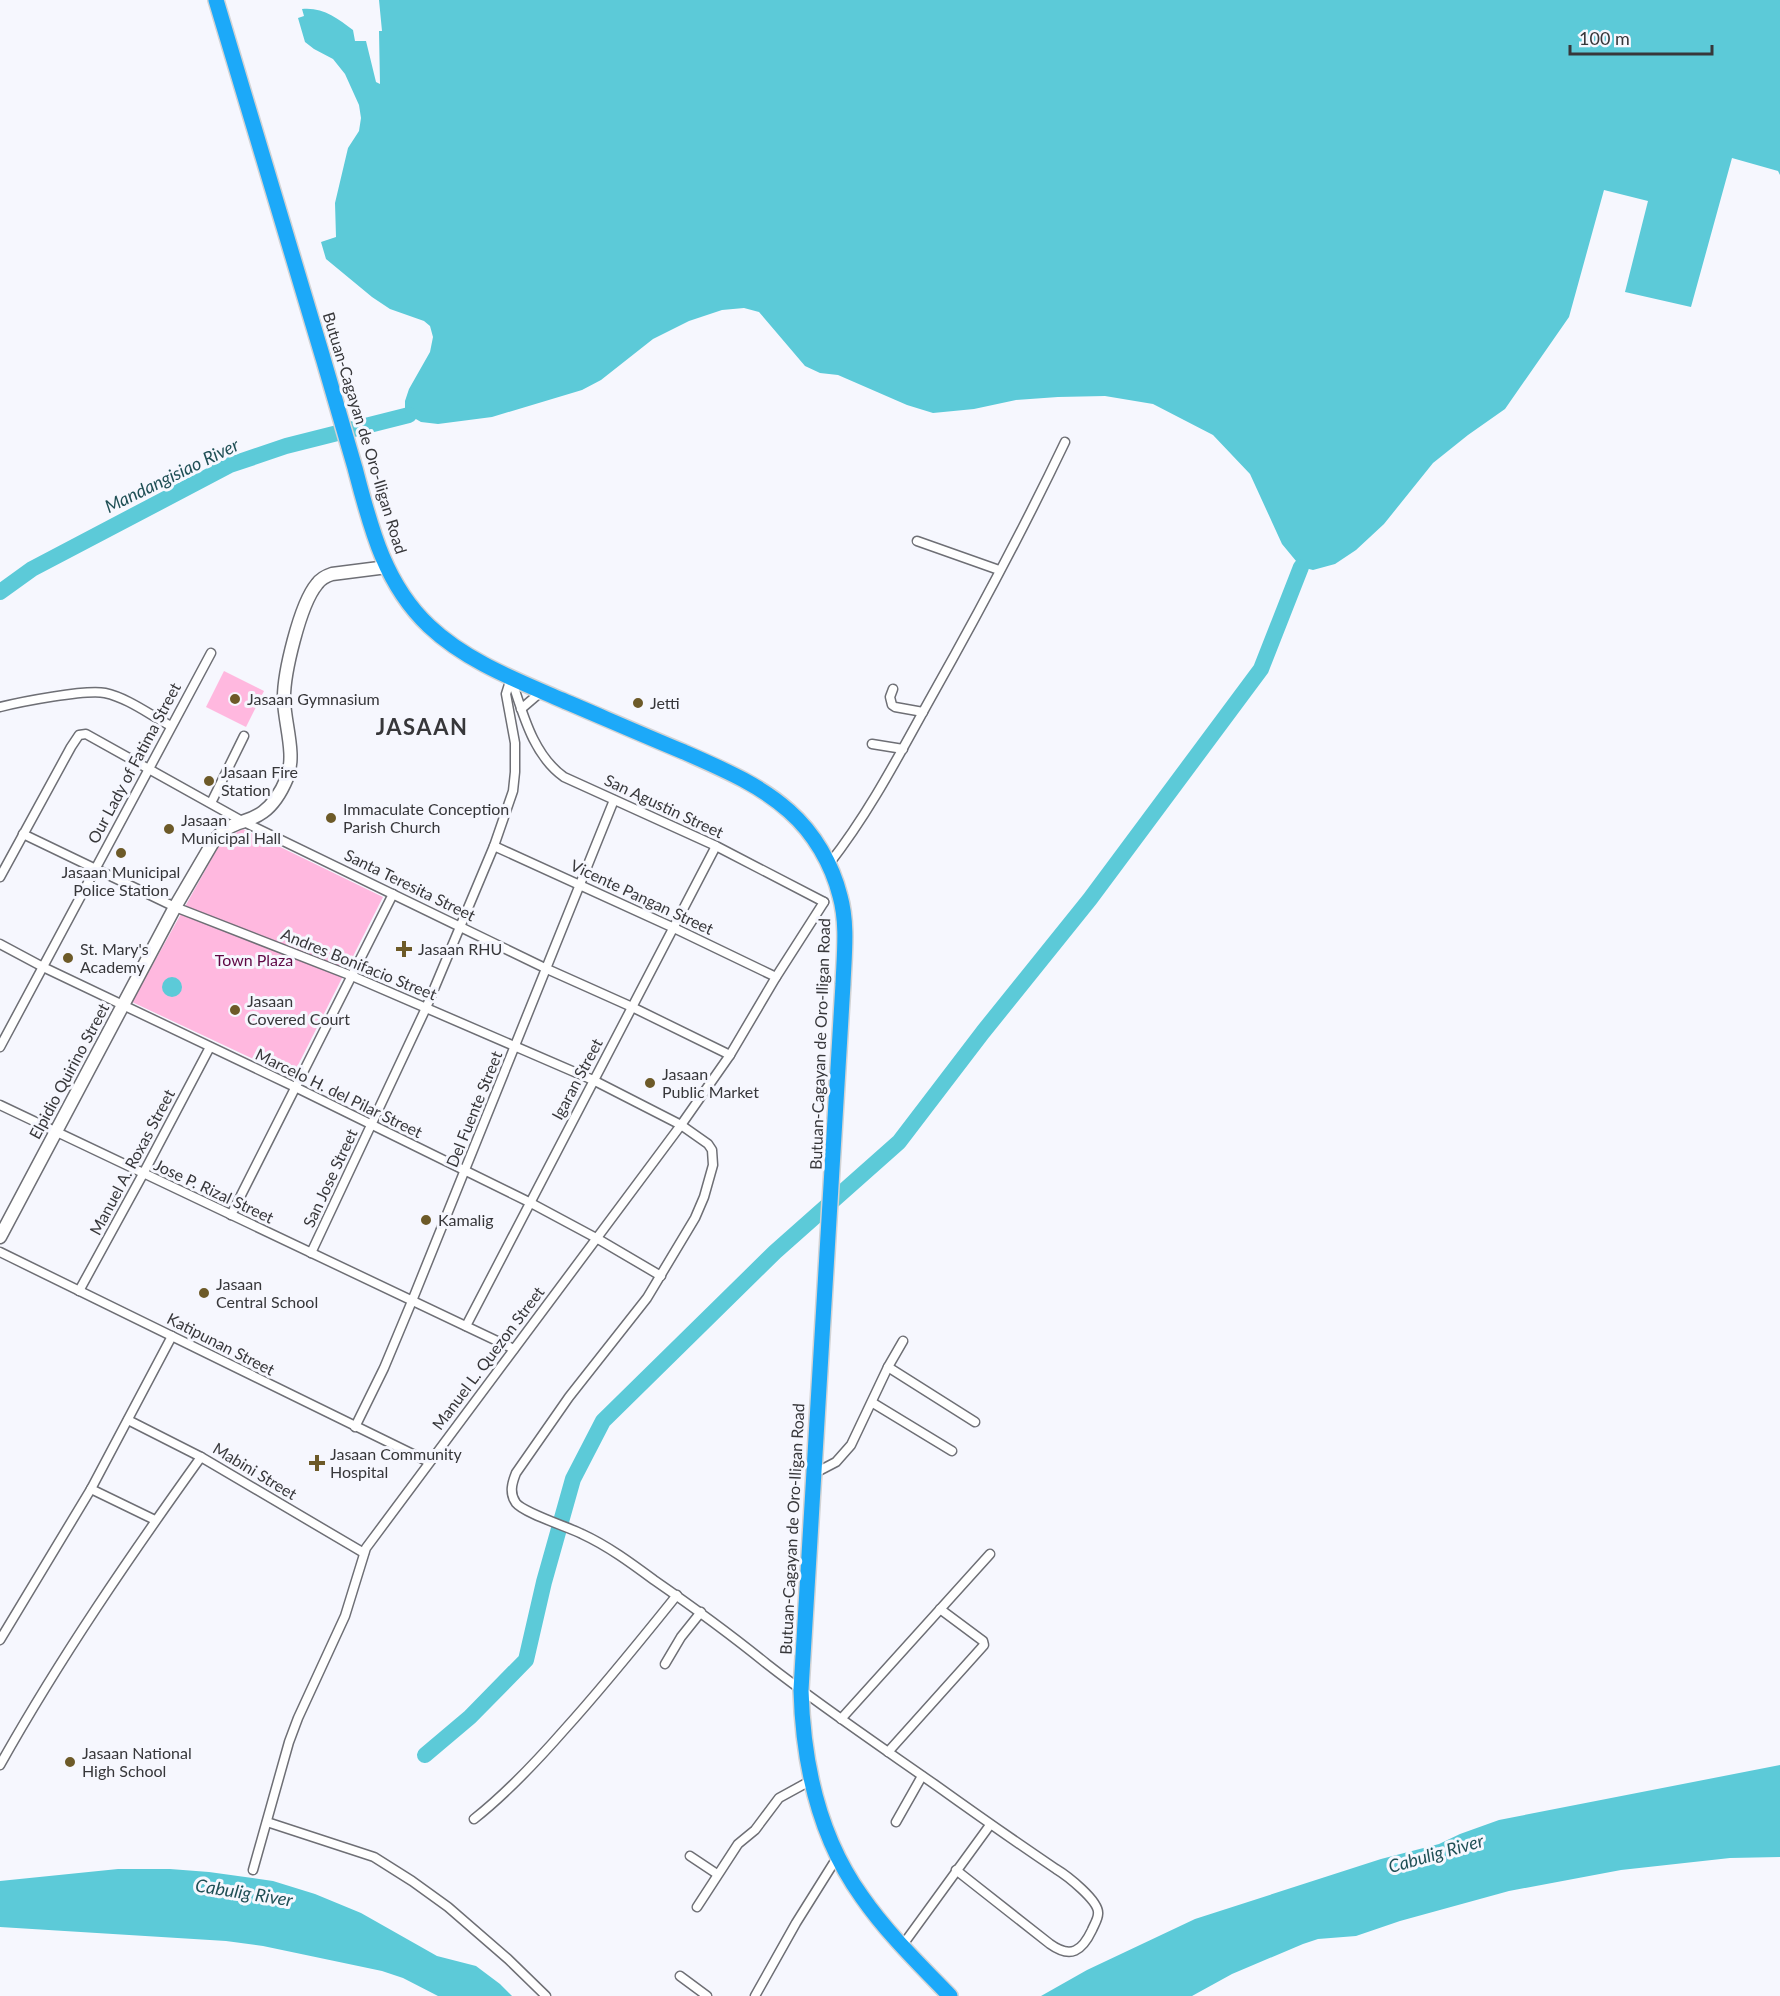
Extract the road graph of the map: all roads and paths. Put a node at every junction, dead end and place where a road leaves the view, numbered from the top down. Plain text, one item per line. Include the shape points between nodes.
1 (216, 0) edge
2 (1065, 442) dead end
3 (917, 541) dead end
4 (387, 567) junction
5 (999, 570) junction
6 (211, 653) dead end
7 (511, 678) junction
8 (893, 689) dead end
9 (542, 691) junction
10 (0, 707) edge
11 (521, 709) junction
12 (923, 712) junction
13 (171, 726) junction
14 (243, 736) dead end
15 (872, 744) dead end
16 (903, 749) junction
17 (150, 768) junction
18 (614, 800) junction
19 (211, 803) junction
20 (242, 820) junction
21 (23, 834) junction
22 (494, 846) junction
23 (716, 846) junction
24 (830, 864) junction
25 (94, 869) junction
26 (0, 877) edge
27 (581, 885) junction
28 (393, 894) junction
29 (841, 898) junction
30 (824, 902) junction
31 (175, 907) junction
32 (460, 927) junction
33 (674, 927) junction
34 (0, 944) edge
35 (43, 967) junction
36 (547, 969) junction
37 (352, 976) junction
38 (776, 977) junction
39 (123, 1005) junction
40 (632, 1007) junction
41 (426, 1008) junction
42 (516, 1046) junction
43 (0, 1047) edge
44 (210, 1047) junction
45 (730, 1055) junction
46 (593, 1080) junction
47 (296, 1087) junction
48 (0, 1105) edge
49 (371, 1125) junction
50 (681, 1125) junction
51 (55, 1131) junction
52 (465, 1171) junction
53 (143, 1174) junction
54 (529, 1202) junction
55 (231, 1215) junction
56 (0, 1237) edge
57 (598, 1239) junction
58 (0, 1252) edge
59 (312, 1253) junction
60 (661, 1276) junction
61 (79, 1291) junction
62 (412, 1301) junction
63 (466, 1326) junction
64 (172, 1336) junction
65 (903, 1341) dead end
66 (514, 1349) junction
67 (888, 1367) junction
68 (873, 1403) junction
69 (128, 1420) junction
70 (975, 1422) dead end
71 (355, 1427) junction
72 (952, 1451) dead end
73 (201, 1456) junction
74 (429, 1462) junction
75 (813, 1474) junction
76 (91, 1489) junction
77 (155, 1520) junction
78 (364, 1553) junction
79 (990, 1554) dead end
80 (677, 1595) junction
81 (940, 1609) junction
82 (701, 1612) junction
83 (0, 1640) edge
84 (665, 1664) dead end
85 (801, 1690) junction
86 (842, 1719) junction
87 (888, 1752) junction
88 (0, 1765) edge
89 (922, 1776) junction
90 (810, 1781) junction
91 (474, 1819) dead end
92 (267, 1822) junction
93 (896, 1822) dead end
94 (990, 1825) junction
95 (690, 1856) dead end
96 (838, 1856) junction
97 (253, 1870) dead end
98 (956, 1870) junction
99 (717, 1874) junction
100 (697, 1907) dead end
101 (902, 1946) junction
102 (680, 1976) dead end
103 (546, 1996) edge
104 (707, 1996) edge
105 (754, 1996) edge
106 (950, 1996) edge

1 - 4 highway, Butuan-Cagayan de Oro-Iligan Road via 371,526
2 - 5 street
3 - 5 street
4 - 7 highway, Butuan-Cagayan de Oro-Iligan Road via 405,599 431,628
4 - 20 street, Elpidio Quirino Street via 332,574 312,591 286,668 288,775 265,811
5 - 12 street
6 - 13 street, Our Lady of Fatima Street
7 - 9 highway, Butuan-Cagayan de Oro-Iligan Road
7 - 11 street, San Agustin Street
7 - 22 street, San Jose Street via 506,693 515,743 515,772 513,791
8 - 12 street via 892,705
9 - 11 street
9 - 24 highway, Butuan-Cagayan de Oro-Iligan Road via 755,786 799,820
10 - 13 street via 104,693
11 - 18 street, San Agustin Street via 539,752 551,768
12 - 16 street
13 - 17 street, Our Lady of Fatima Street
14 - 19 street
15 - 16 street
16 - 24 street via 865,815
17 - 19 street, Santa Teresita Street
17 - 21 street, Santa Teresita Street via 82,733 70,747
17 - 25 street, Our Lady of Fatima Street
18 - 23 street, San Agustin Street
18 - 27 street, Del Fuente Street
19 - 20 street, Santa Teresita Street
20 - 28 street, Santa Teresita Street
20 - 31 street, Elpidio Quirino Street via 230,825 213,842
21 - 25 street, Andres Bonifacio Street
21 - 26 street
22 - 27 street, Vicente Pangan Street
22 - 32 street, San Jose Street
23 - 30 street, San Agustin Street
23 - 33 street, Igaran Street
24 - 29 highway, Butuan-Cagayan de Oro-Iligan Road
25 - 31 street, Andres Bonifacio Street
25 - 35 street, Our Lady of Fatima Street
27 - 33 street, Vicente Pangan Street
27 - 36 street, Del Fuente Street
28 - 32 street, Santa Teresita Street
28 - 37 street
29 - 30 street
29 - 75 highway, Butuan-Cagayan de Oro-Iligan Road via 844,932 839,1069
30 - 38 street, Manuel L. Quezon Street
31 - 37 street, Andres Bonifacio Street
31 - 39 street, Elpidio Quirino Street
32 - 36 street, Santa Teresita Street
32 - 41 street, San Jose Street
33 - 38 street, Vicente Pangan Street
33 - 40 street, Igaran Street
34 - 35 street, Marcelo H. del Pilar Street
35 - 39 street, Marcelo H. del Pilar Street
35 - 43 street, Our Lady of Fatima Street
36 - 40 street, Santa Teresita Street
36 - 42 street, Del Fuente Street
37 - 41 street, Andres Bonifacio Street
37 - 47 street
38 - 45 street, Manuel L. Quezon Street
39 - 44 street, Marcelo H. del Pilar Street
39 - 51 street, Elpidio Quirino Street
40 - 45 street, Santa Teresita Street
40 - 46 street, Igaran Street
41 - 42 street, Andres Bonifacio Street
41 - 49 street, San Jose Street
42 - 46 street, Andres Bonifacio Street
42 - 52 street, Del Fuente Street
44 - 47 street, Marcelo H. del Pilar Street
44 - 53 street, Manuel A. Roxas Street
45 - 50 street, Manuel L. Quezon Street
46 - 50 street, Andres Bonifacio Street
46 - 54 street, Igaran Street
47 - 49 street, Marcelo H. del Pilar Street
47 - 55 street
48 - 51 street, Jose P. Rizal Street
49 - 52 street, Marcelo H. del Pilar Street
49 - 59 street, San Jose Street
50 - 57 street, Manuel L. Quezon Street
50 - 60 street, Andres Bonifacio Street via 708,1144 713,1165 695,1218
51 - 53 street, Jose P. Rizal Street
51 - 56 street, Elpidio Quirino Street
52 - 54 street, Marcelo H. del Pilar Street
52 - 62 street, Del Fuente Street
53 - 55 street, Jose P. Rizal Street
53 - 61 street, Manuel A. Roxas Street
54 - 57 street, Marcelo H. del Pilar Street
54 - 63 street, Igaran Street
55 - 59 street, Jose P. Rizal Street
57 - 60 street, Marcelo H. del Pilar Street
57 - 66 street, Manuel L. Quezon Street
58 - 61 street, Katipunan Street
59 - 62 street, Jose P. Rizal Street
60 - 80 street, Andres Bonifacio Street via 569,1397 516,1473 511,1491 517,1504 610,1548
61 - 64 street, Katipunan Street
62 - 63 street, Jose P. Rizal Street
62 - 71 street, Del Fuente Street
63 - 66 street, Jose P. Rizal Street
64 - 69 street
64 - 71 street, Katipunan Street
65 - 67 street
66 - 74 street, Manuel L. Quezon Street
67 - 68 street
67 - 70 street
68 - 72 street
68 - 75 street via 841,1459
69 - 73 street, Mabini Street
69 - 76 street
71 - 74 street, Katipunan Street
73 - 77 street
73 - 78 street, Mabini Street
74 - 78 street, Manuel L. Quezon Street
75 - 85 highway, Butuan-Cagayan de Oro-Iligan Road
76 - 77 street
76 - 83 street
77 - 88 street
78 - 92 street, Manuel L. Quezon Street via 348,1609 289,1742
79 - 81 street
80 - 82 street, Andres Bonifacio Street
80 - 91 street via 554,1742
81 - 86 street
81 - 87 street via 983,1641 984,1646
82 - 84 street
82 - 85 street, Andres Bonifacio Street
85 - 86 street, Andres Bonifacio Street
85 - 90 highway, Butuan-Cagayan de Oro-Iligan Road
86 - 87 street, Andres Bonifacio Street
87 - 89 street, Andres Bonifacio Street
89 - 93 street
89 - 94 street, Andres Bonifacio Street
90 - 96 highway, Butuan-Cagayan de Oro-Iligan Road
90 - 99 street via 779,1798
92 - 97 street, Manuel L. Quezon Street
92 - 103 street via 374,1857 448,1907
94 - 98 street
94 - 98 street, Andres Bonifacio Street via 1062,1873 1097,1906 1098,1917 1083,1946 1073,1952 1056,1948
95 - 99 street
96 - 101 highway, Butuan-Cagayan de Oro-Iligan Road via 861,1896
96 - 105 street
98 - 101 street
99 - 100 street
101 - 106 highway, Butuan-Cagayan de Oro-Iligan Road
102 - 104 street

